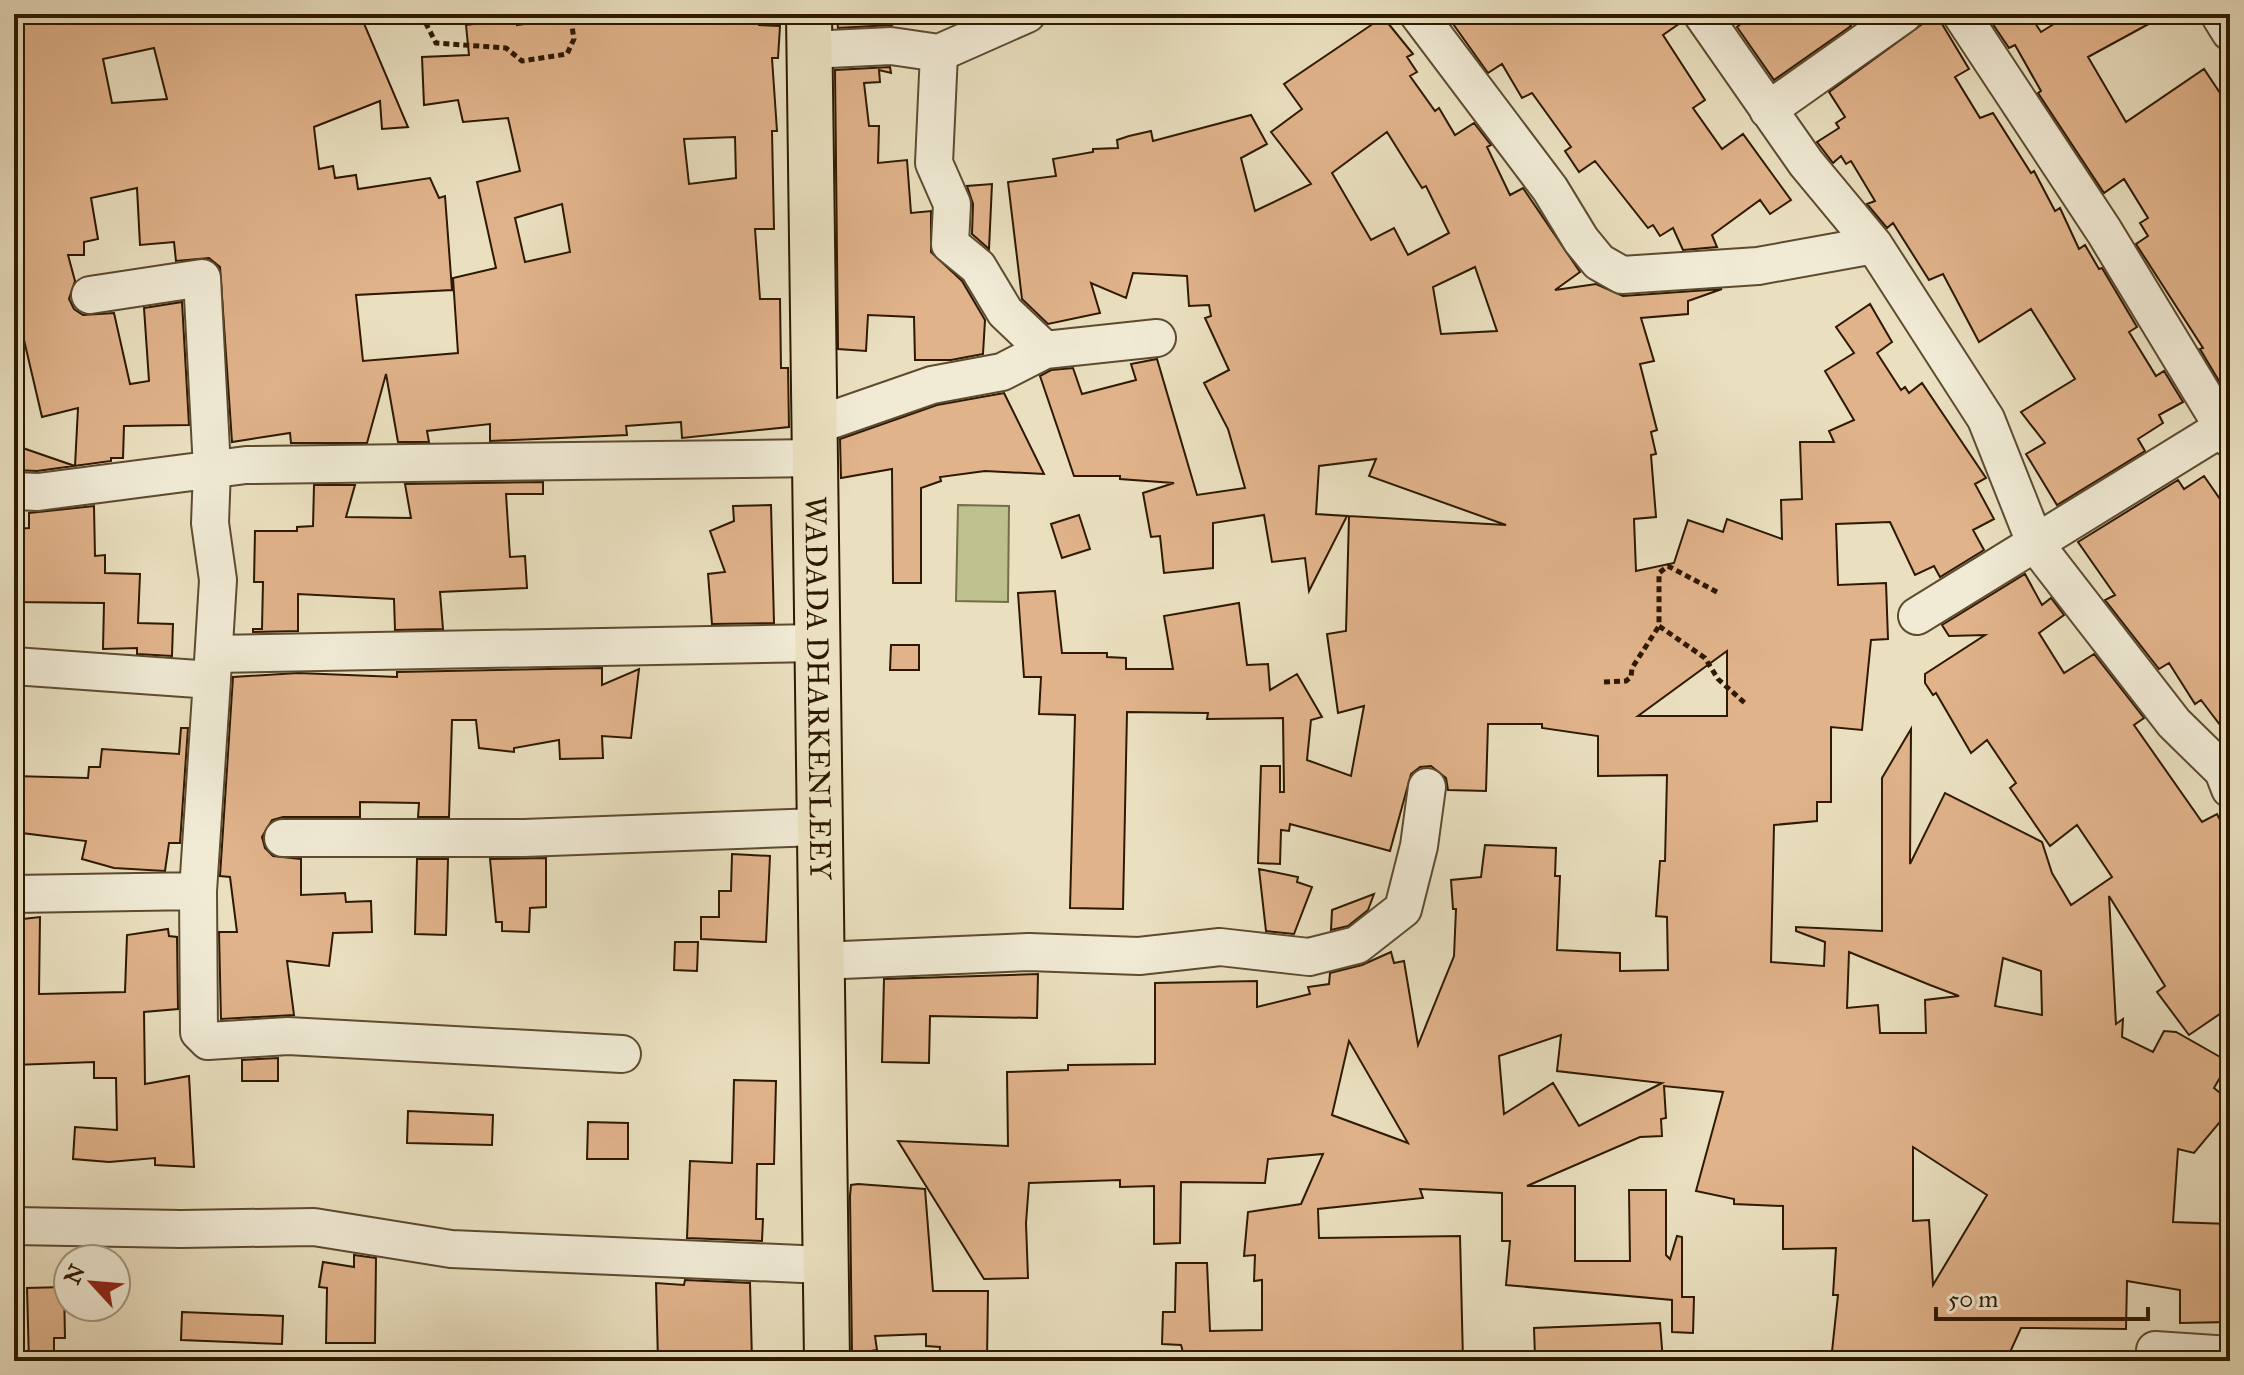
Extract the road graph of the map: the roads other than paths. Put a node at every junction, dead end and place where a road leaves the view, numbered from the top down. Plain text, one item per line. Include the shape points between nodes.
1 (1027, 14) edge
2 (1418, 14) edge
3 (1702, 14) edge
4 (1904, 14) edge
5 (1961, 14) edge
6 (2219, 14) edge
7 (809, 32) edge
8 (2230, 32) edge
9 (939, 53) junction
10 (1768, 110) junction
11 (1874, 245) junction
12 (90, 295) dead end
13 (1157, 338) dead end
14 (1045, 350) junction
15 (2227, 430) edge
16 (815, 442) junction
17 (212, 469) junction
18 (14, 491) edge
19 (2036, 545) junction
20 (1917, 616) dead end
21 (817, 643) junction
22 (14, 666) edge
23 (213, 667) junction
24 (1427, 787) dead end
25 (2230, 789) edge
26 (818, 827) junction
27 (283, 838) dead end
28 (198, 891) junction
29 (14, 894) edge
30 (819, 961) junction
31 (622, 1054) dead end
32 (14, 1226) edge
33 (824, 1265) junction
34 (2155, 1350) dead end
35 (2230, 1355) edge
36 (827, 1361) edge

1 - 9 street
2 - 11 street via 1550,189 1581,240 1599,262 1622,275 1758,266
3 - 10 street
4 - 10 street
5 - 15 street
6 - 8 street
7 - 9 street
7 - 16 main road, WADADA DHARKENLEEY
9 - 14 street via 934,163 952,204 950,244 978,267 1005,312
10 - 11 street
11 - 19 street via 1986,419
12 - 17 street via 202,278
13 - 14 street
14 - 16 street via 1002,372 932,385
15 - 19 street
16 - 17 street
16 - 21 main road, WADADA DHARKENLEEY
17 - 18 street
17 - 23 street via 210,523 218,580
19 - 20 street
19 - 25 street via 2174,723 2223,771
21 - 23 street
21 - 26 main road, WADADA DHARKENLEEY
22 - 23 street
23 - 28 street
24 - 30 street via 1403,909 1357,945 1309,957 1220,947 1139,956 1029,952
26 - 27 street via 524,838
26 - 30 main road, WADADA DHARKENLEEY
28 - 29 street
28 - 31 street via 199,1032 208,1041 288,1036
30 - 33 main road, WADADA DHARKENLEEY
32 - 33 street via 314,1227 451,1249
33 - 36 main road, WADADA DHARKENLEEY
34 - 35 street

